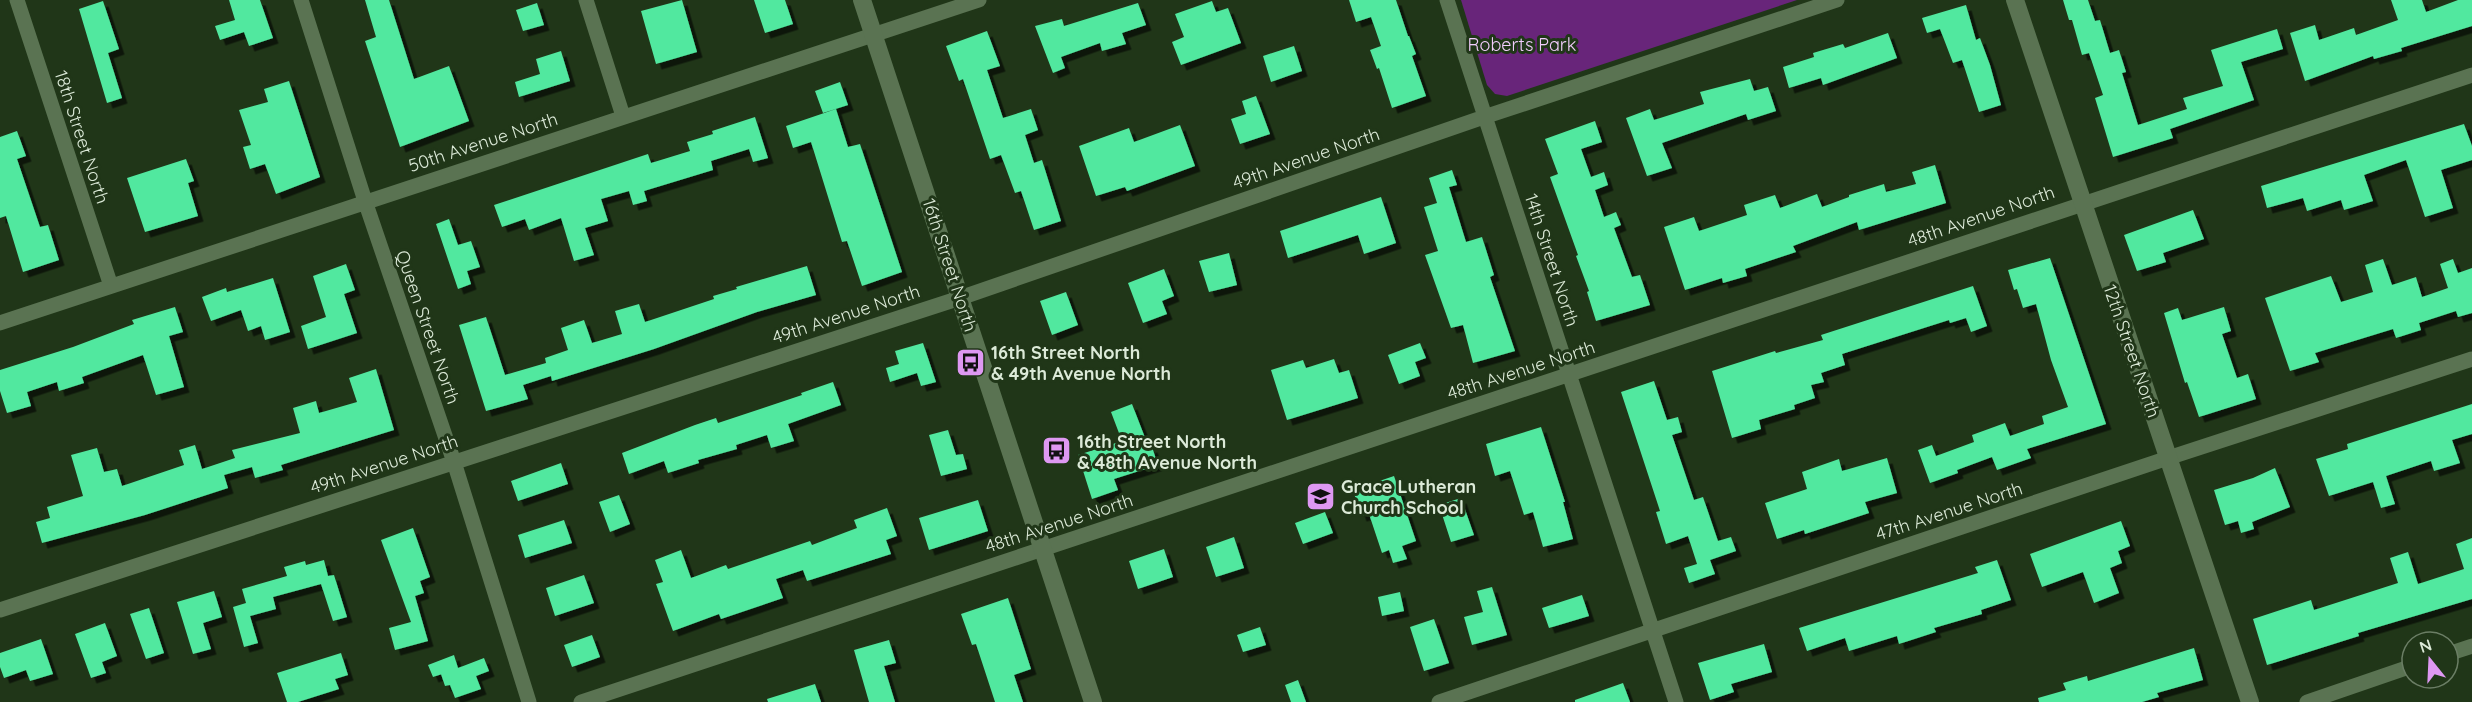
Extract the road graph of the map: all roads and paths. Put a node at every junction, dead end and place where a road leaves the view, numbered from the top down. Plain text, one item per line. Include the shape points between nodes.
1 (17, 0) edge
2 (301, 0) edge
3 (586, 0) edge
4 (862, 0) edge
5 (979, 0) edge
6 (1447, 0) edge
7 (1837, 0) edge
8 (2015, 0) edge
9 (874, 34) junction
10 (2472, 75) edge
11 (623, 116) junction
12 (1485, 117) junction
13 (365, 201) junction
14 (2082, 203) junction
15 (111, 286) junction
16 (960, 298) junction
17 (0, 323) edge
18 (2472, 359) edge
19 (1569, 375) junction
20 (2169, 458) junction
21 (454, 462) junction
22 (1043, 549) junction
23 (0, 610) edge
24 (1653, 630) junction
25 (2400, 670) edge
26 (529, 702) edge
27 (581, 702) edge
28 (1093, 702) edge
29 (1439, 702) edge
30 (1676, 702) edge
31 (2250, 702) edge
32 (2307, 702) edge

1 - 15 street, 18th Street North
2 - 13 street, Queen Street North
3 - 11 street
4 - 9 street, 16th Street North
5 - 9 street, 50th Avenue North
6 - 12 street, 14th Street North
7 - 12 street, 49th Avenue North
8 - 14 street, 12th Street North
9 - 11 street, 50th Avenue North
9 - 16 street, 16th Street North
10 - 14 street, 48th Avenue North
11 - 13 street, 50th Avenue North
12 - 16 street, 49th Avenue North
12 - 19 street, 14th Street North
13 - 15 street, 50th Avenue North
13 - 21 street, Queen Street North
14 - 19 street, 48th Avenue North
14 - 20 street, 12th Street North
15 - 17 street, 50th Avenue North
16 - 21 street, 49th Avenue North
16 - 22 street, 16th Street North
18 - 20 street, 47th Avenue North
19 - 22 street, 48th Avenue North
19 - 24 street, 14th Street North
20 - 24 street, 47th Avenue North
20 - 31 street, 12th Street North
21 - 23 street, 49th Avenue North
21 - 26 street, Queen Street North
22 - 27 street, 48th Avenue North
22 - 28 street, 16th Street North
24 - 29 street, 47th Avenue North
24 - 30 street, 14th Street North
25 - 32 street

